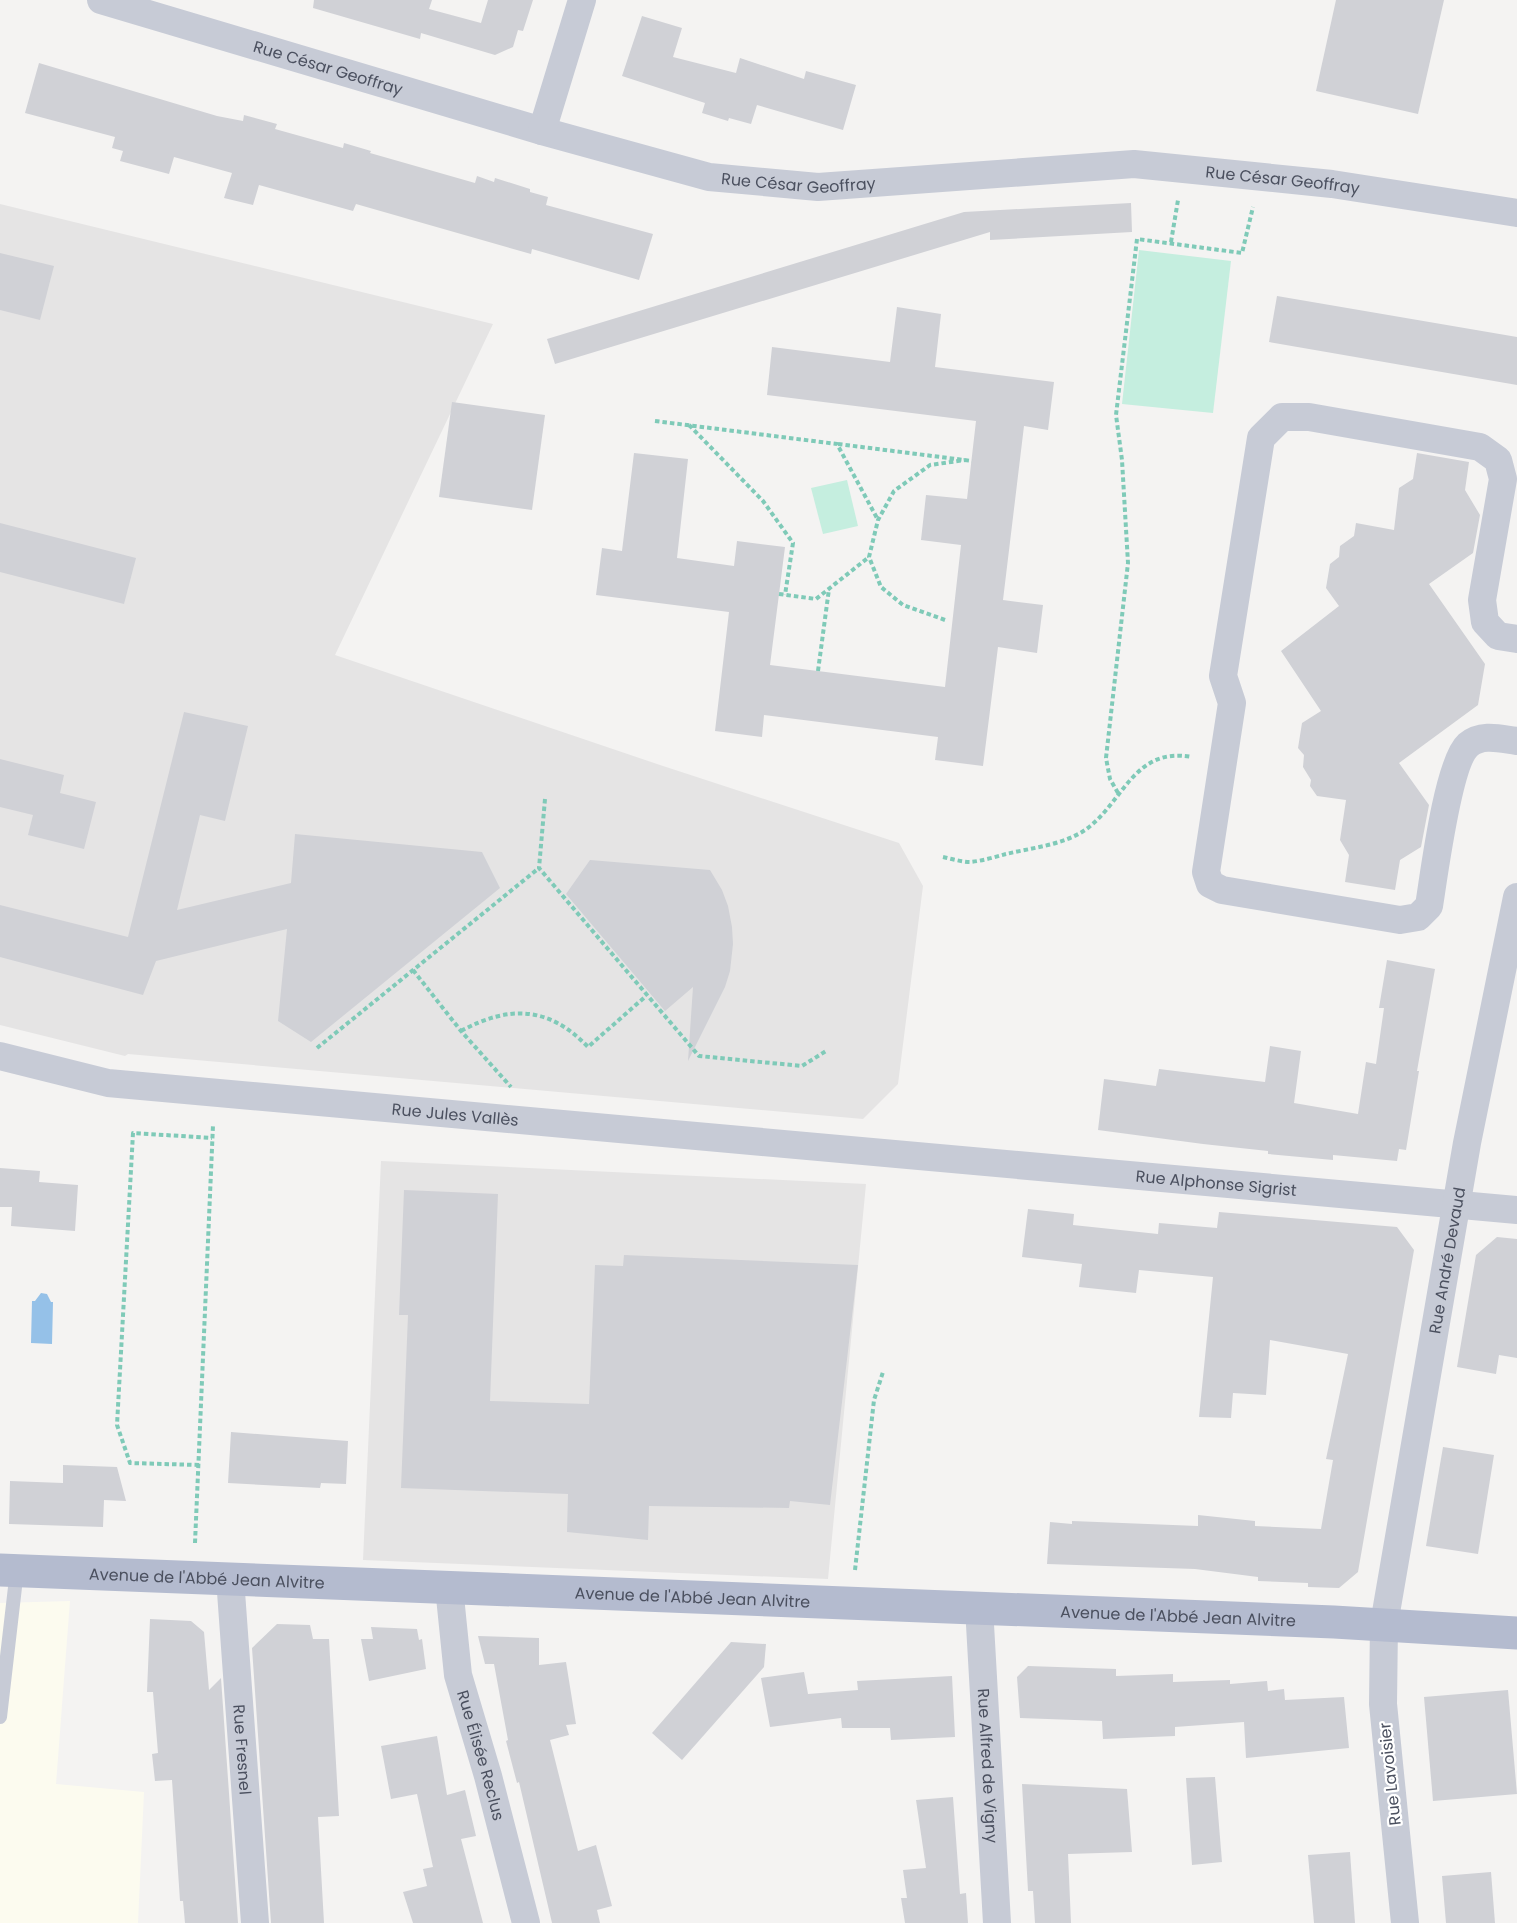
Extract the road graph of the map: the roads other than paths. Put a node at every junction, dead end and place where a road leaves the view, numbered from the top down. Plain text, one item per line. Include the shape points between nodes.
1 (101, 0) edge
2 (582, 0) edge
3 (542, 130) junction
4 (1517, 213) edge
5 (1517, 639) edge
6 (1517, 741) edge
7 (1517, 897) edge
8 (0, 1056) edge
9 (915, 1155) joint
10 (1457, 1204) junction
11 (1517, 1210) edge
12 (8, 1570) edge
13 (230, 1578) junction
14 (450, 1587) junction
15 (979, 1607) junction
16 (1384, 1624) junction
17 (1517, 1633) edge
18 (0, 1717) edge
19 (255, 1923) edge
20 (526, 1923) edge
21 (998, 1923) edge
22 (1405, 1923) edge

1 - 3 street, Rue César Geoffray
2 - 3 street
3 - 4 street, Rue César Geoffray via 709,177 818,187 1134,164 1332,184
5 - 6 street via 1498,636 1485,622 1482,600 1503,480 1498,460 1480,447 1309,417 1282,417 1261,438 1223,676 1232,703 1206,872 1210,884 1222,890 1400,920 1418,917 1429,906 1454,770 1467,745 1484,737
7 - 10 street, Rue André Devaud
8 - 9 street, Rue Jules Vallès via 108,1083
9 - 10 street, Rue Alphonse Sigrist
10 - 11 street, Rue Alphonse Sigrist
10 - 16 street, Rue André Devaud
12 - 13 main road, Avenue de l'Abbé Jean Alvitre
12 - 18 lane
13 - 14 main road, Avenue de l'Abbé Jean Alvitre
13 - 19 street, Rue Fresnel
14 - 15 main road, Avenue de l'Abbé Jean Alvitre
14 - 20 street, Rue Élisée Reclus via 458,1676
15 - 16 main road, Avenue de l'Abbé Jean Alvitre
15 - 21 street, Rue Alfred de Vigny
16 - 17 main road, Avenue de l'Abbé Jean Alvitre
16 - 22 street, Rue Lavoisier via 1383,1704

